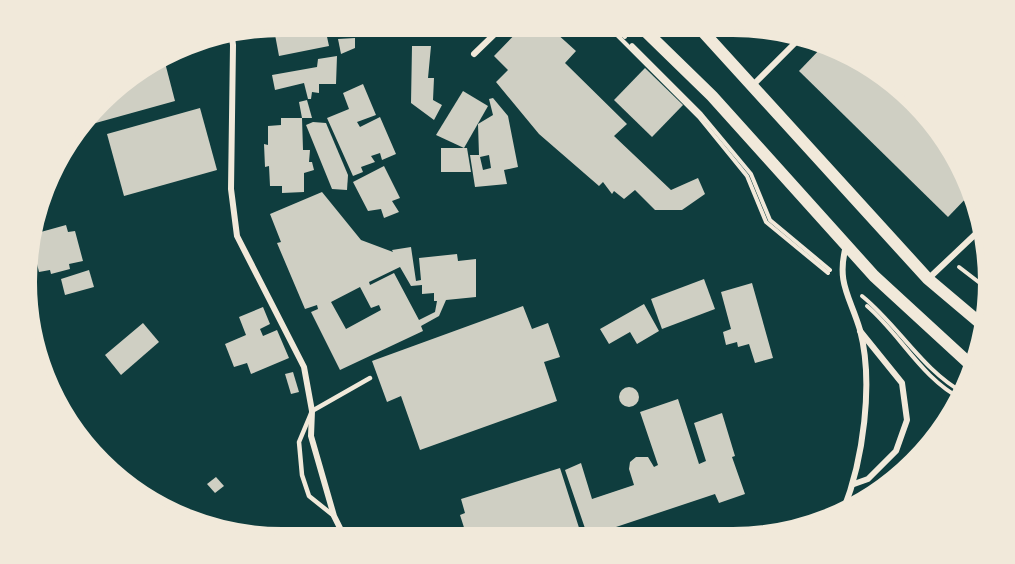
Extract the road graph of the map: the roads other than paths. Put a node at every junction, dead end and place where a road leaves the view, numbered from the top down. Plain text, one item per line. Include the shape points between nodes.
1 (496, 33) edge
2 (648, 33) edge
3 (704, 33) edge
4 (232, 38) edge
5 (797, 41) edge
6 (474, 54) dead end
7 (752, 86) junction
8 (977, 233) edge
9 (846, 246) junction
10 (928, 279) junction
11 (979, 322) edge
12 (860, 331) junction
13 (969, 363) edge
14 (370, 378) dead end
15 (312, 411) junction
16 (854, 484) junction
17 (846, 504) edge
18 (334, 516) junction
19 (342, 531) edge

1 - 6 street
2 - 9 main road via 712,96
3 - 7 main road
4 - 15 street via 231,189 237,236 304,367
5 - 7 street
7 - 10 main road
8 - 10 street
9 - 12 street via 841,279
9 - 13 main road
10 - 11 main road
12 - 16 street via 867,402
12 - 16 street via 902,383 907,420 896,451 868,479
14 - 15 lane
15 - 18 street via 311,436
15 - 18 lane via 299,442 302,474 309,496
16 - 17 street
18 - 19 street

